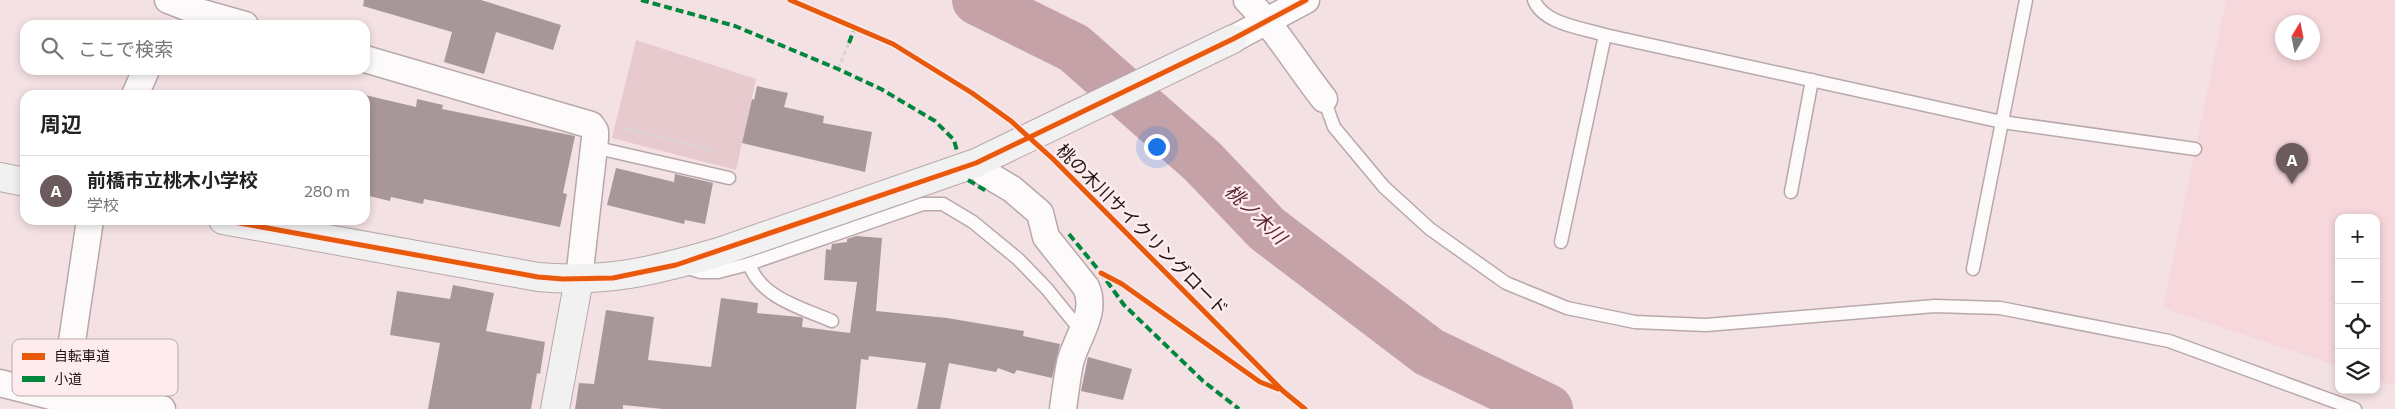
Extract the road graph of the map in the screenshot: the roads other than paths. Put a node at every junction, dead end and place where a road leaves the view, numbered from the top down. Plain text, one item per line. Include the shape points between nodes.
1 (1247, 0) edge
2 (1306, 0) edge
3 (1534, 0) edge
4 (2026, 0) edge
5 (172, 7) edge
6 (224, 20) edge
7 (1267, 20) junction
8 (1605, 35) junction
9 (1233, 39) joint
10 (370, 60) edge
11 (144, 75) edge
12 (1812, 80) junction
13 (137, 90) edge
14 (1324, 99) joint
15 (2002, 122) junction
16 (594, 139) junction
17 (2195, 149) dead end
18 (984, 159) junction
19 (0, 177) edge
20 (729, 178) dead end
21 (20, 181) edge
22 (1791, 192) dead end
23 (89, 225) edge
24 (251, 225) edge
25 (1561, 242) dead end
26 (749, 264) junction
27 (676, 265) junction
28 (1973, 269) dead end
29 (579, 279) junction
30 (832, 322) dead end
31 (1081, 331) junction
32 (73, 339) edge
33 (0, 382) edge
34 (12, 386) edge
35 (40, 396) edge
36 (63, 404) edge
37 (162, 409) edge
38 (555, 409) edge
39 (1063, 409) edge
40 (2355, 409) edge

1 - 7 street
2 - 7 street
3 - 8 lane via 1545,15
4 - 15 lane
5 - 6 street
7 - 9 street
7 - 14 street
8 - 12 lane
8 - 25 lane
9 - 18 street
10 - 16 street via 584,122 591,125
11 - 13 street
12 - 15 lane
12 - 22 lane
14 - 40 lane via 1334,127 1384,187 1430,230 1506,283 1567,308 1636,322 1706,325 1934,306 2000,308 2169,341
15 - 17 lane
15 - 28 lane
16 - 20 lane
16 - 29 street
18 - 27 street
18 - 31 street via 985,173 1012,189 1040,213 1046,237 1086,287 1090,295 1088,317
19 - 21 street
23 - 32 street
24 - 29 street via 538,276
26 - 27 lane via 718,272 701,272
26 - 30 lane via 761,287
26 - 31 lane via 923,204 943,204 973,222 1018,259
27 - 29 street via 613,278
29 - 38 street
31 - 39 street via 1070,363
33 - 34 street
35 - 36 street
36 - 37 street

